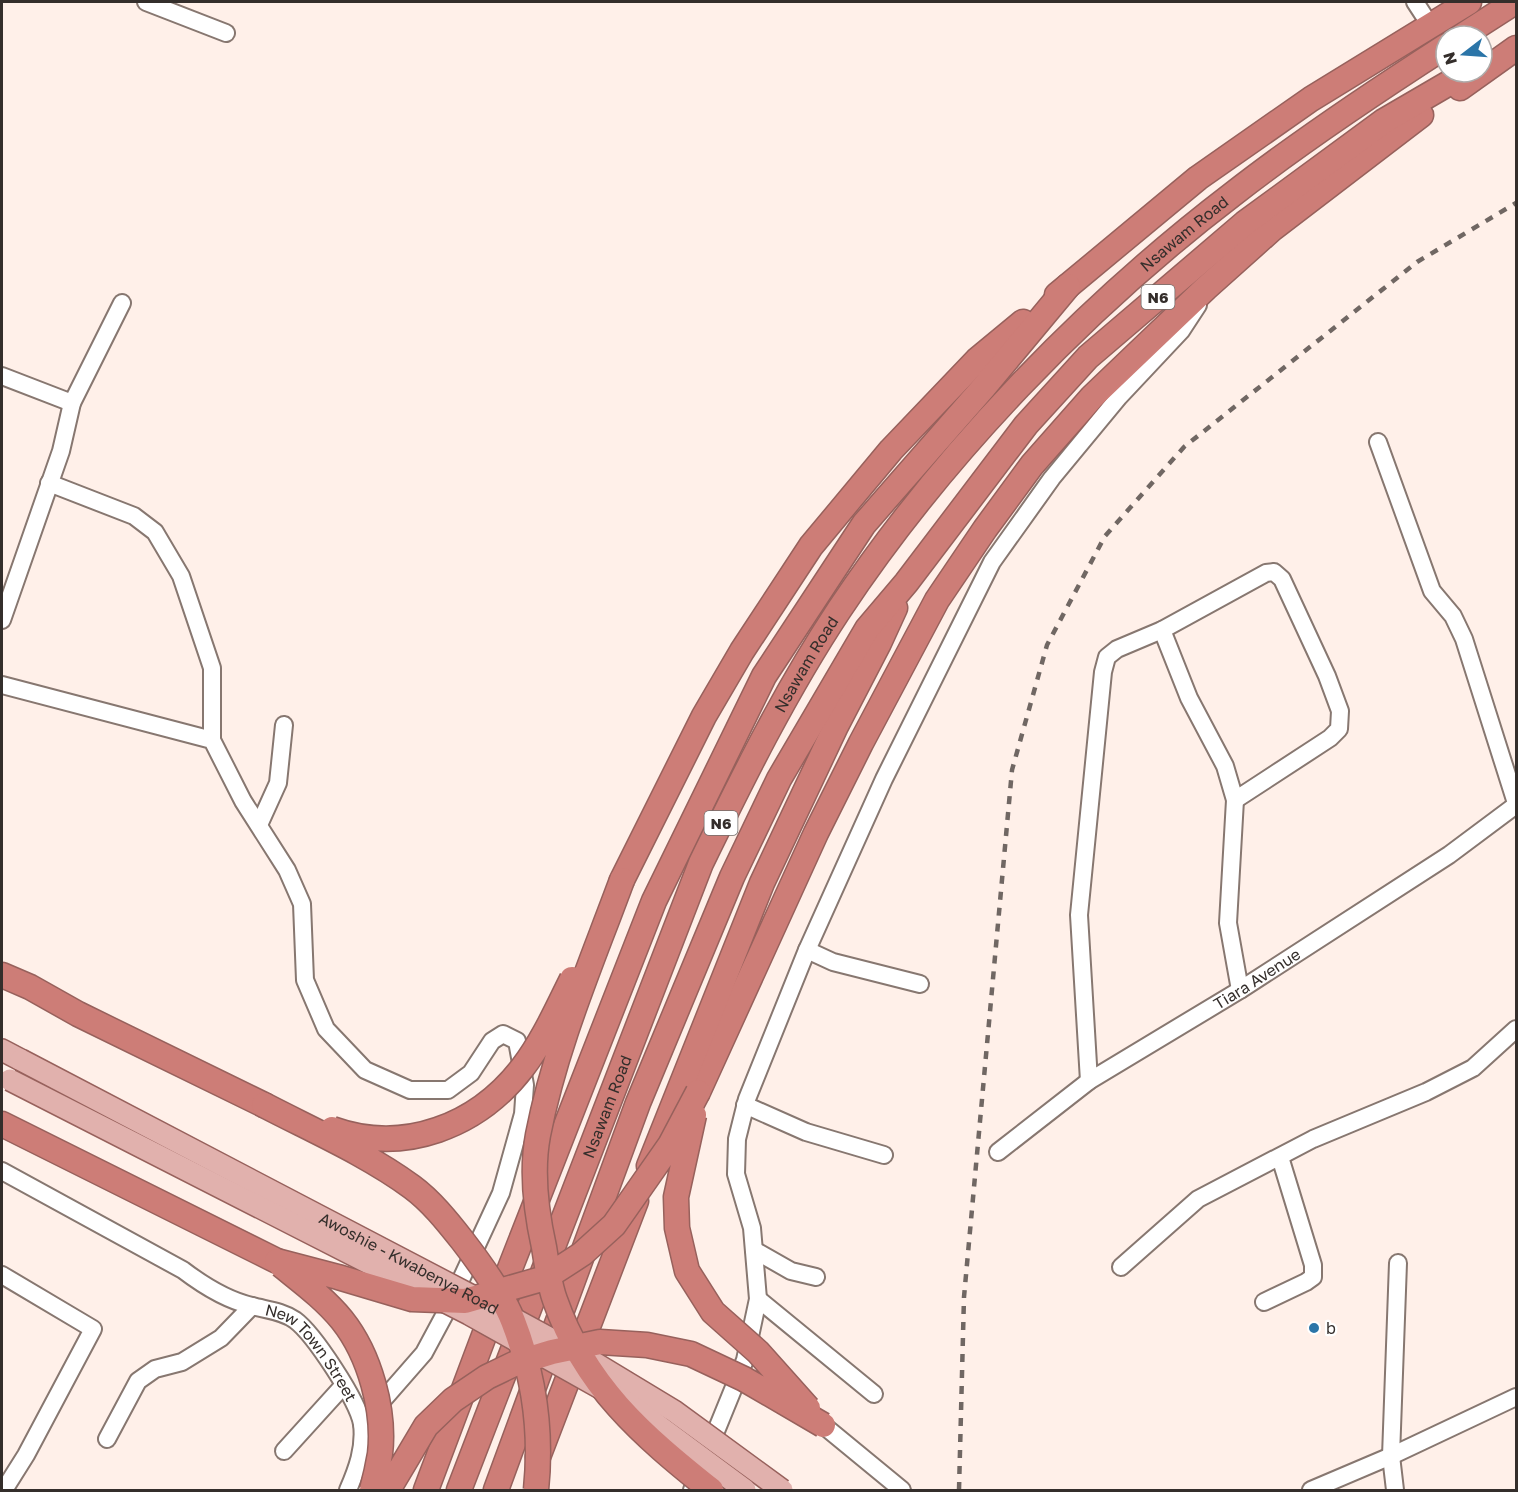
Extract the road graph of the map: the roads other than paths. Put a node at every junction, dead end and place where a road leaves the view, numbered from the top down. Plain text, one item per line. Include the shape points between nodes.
1 (146, 2) edge
2 (1415, 2) edge
3 (1469, 2) edge
4 (1515, 2) edge
5 (1481, 24) edge
6 (1430, 25) junction
7 (226, 33) dead end
8 (1516, 46) edge
9 (1434, 54) edge
10 (1494, 58) edge
11 (1447, 84) edge
12 (1068, 285) junction
13 (1206, 288) junction
14 (122, 303) dead end
15 (2, 376) edge
16 (72, 403) junction
17 (1378, 442) dead end
18 (49, 483) junction
19 (906, 583) junction
20 (2, 620) edge
21 (1162, 630) junction
22 (2, 685) edge
23 (284, 725) dead end
24 (212, 740) junction
25 (1235, 800) junction
26 (1516, 804) edge
27 (259, 825) junction
28 (622, 880) junction
29 (807, 950) junction
30 (2, 975) edge
31 (920, 984) dead end
32 (1240, 990) junction
33 (1515, 1035) edge
34 (2, 1050) edge
35 (6, 1078) edge
36 (1089, 1081) junction
37 (698, 1092) junction
38 (264, 1105) junction
39 (745, 1106) junction
40 (2, 1124) edge
41 (998, 1152) dead end
42 (884, 1155) dead end
43 (1280, 1157) junction
44 (2, 1171) edge
45 (754, 1250) junction
46 (277, 1261) junction
47 (1398, 1263) dead end
48 (1121, 1267) dead end
49 (2, 1275) edge
50 (816, 1277) dead end
51 (758, 1299) junction
52 (1264, 1302) dead end
53 (252, 1306) junction
54 (343, 1386) junction
55 (874, 1394) dead end
56 (1516, 1397) edge
57 (362, 1424) junction
58 (823, 1425) junction
59 (107, 1439) dead end
60 (284, 1451) dead end
61 (1391, 1456) junction
62 (4, 1491) edge
63 (348, 1491) edge
64 (372, 1491) edge
65 (388, 1491) edge
66 (426, 1491) edge
67 (459, 1491) edge
68 (496, 1491) edge
69 (525, 1491) edge
70 (536, 1491) edge
71 (692, 1491) edge
72 (711, 1491) edge
73 (745, 1491) edge
74 (782, 1491) edge
75 (902, 1491) edge
76 (1311, 1491) edge
77 (1395, 1491) edge

1 - 7 street
2 - 6 street
3 - 6 highway
4 - 5 highway
6 - 12 highway via 1311,99 1198,178
8 - 10 highway
8 - 13 highway via 1272,229
9 - 67 highway, Nsawam Road / N6 via 1359,102 1231,195 1154,258 1076,330 937,477 839,611 786,697 701,863
11 - 19 highway, Nsawam Road / N6 via 1384,121 1245,223 1088,357 1026,425
12 - 28 highway via 977,360 891,450 811,546 704,716
12 - 66 highway via 864,524 764,676 654,901
13 - 29 street via 1181,331 1119,397 1052,478 992,562 884,779
13 - 37 highway via 1092,397 1032,465 937,600 816,833
14 - 16 street
15 - 16 street
16 - 18 street
17 - 26 street via 1432,591 1453,616 1464,639
18 - 20 street
18 - 24 street via 134,516 155,532 182,576 212,668
19 - 68 highway, Nsawam Road / N6 via 867,629 815,715 732,877 638,1103
19 - 69 highway via 762,883
21 - 25 street via 1189,698 1225,766
21 - 25 street via 1274,572 1282,579 1327,676 1340,711 1339,729
21 - 36 street via 1117,649 1107,657 1103,672 1079,915
22 - 24 street
23 - 27 street via 278,783
24 - 27 street
25 - 32 street via 1228,923
26 - 32 street, Tiara Avenue via 1449,855
27 - 57 street via 302,904 305,980 326,1029 365,1070 410,1090 448,1090 471,1073 492,1041 503,1034 517,1041 525,1085 523,1114 501,1193 446,1312 424,1353
28 - 38 highway, bridge via 545,1031 523,1067 485,1107 452,1125 414,1137 377,1138 352,1136
28 - 72 highway, bridge via 557,1059 538,1136 537,1215 555,1299 580,1356 615,1404 652,1443
29 - 31 street via 832,962
29 - 39 street
30 - 38 highway
32 - 36 street, Tiara Avenue
33 - 43 street via 1473,1068
34 - 74 main road, Awoshie - Kwabenya Road, bridge via 593,1362 674,1411
35 - 73 main road, Awoshie - Kwabenya Road, bridge via 469,1314 629,1404
36 - 41 street, Tiara Avenue
37 - 46 highway, bridge via 670,1145 614,1226 582,1254 545,1278 465,1301 412,1299
37 - 58 highway, bridge via 676,1197 677,1228 687,1271 713,1312 758,1352
38 - 70 highway, bridge via 362,1156 413,1188 448,1222 476,1258 513,1319 526,1361 536,1407 540,1456
39 - 42 street via 806,1132
39 - 45 street via 737,1139 736,1174 752,1228
40 - 46 highway
43 - 48 street via 1198,1198
43 - 52 street via 1313,1265 1313,1277
44 - 53 street, New Town Street via 183,1270 203,1285
45 - 50 street via 791,1271
45 - 51 street
46 - 64 highway, bridge via 316,1294 358,1344 372,1380 379,1416 380,1453
47 - 61 street
49 - 62 street via 93,1329
51 - 55 street
51 - 71 street via 745,1360
53 - 54 street, New Town Street via 296,1320 322,1350
53 - 59 street via 220,1338 182,1362 155,1369 138,1381
54 - 57 street, New Town Street
54 - 60 street
56 - 61 street
57 - 63 street, New Town Street via 362,1455
58 - 65 highway, bridge via 691,1353 600,1342 516,1363 453,1400 426,1426
58 - 75 street
61 - 76 street
61 - 77 street

